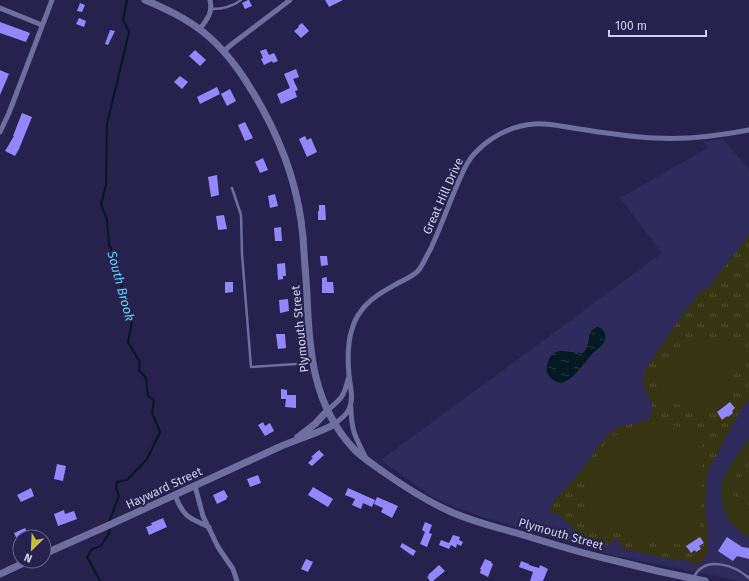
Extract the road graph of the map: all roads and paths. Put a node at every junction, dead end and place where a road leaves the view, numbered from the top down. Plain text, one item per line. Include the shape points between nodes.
1 (52, 0) edge
2 (145, 0) edge
3 (210, 0) edge
4 (241, 0) edge
5 (290, 0) edge
6 (0, 8) edge
7 (211, 9) junction
8 (42, 25) junction
9 (200, 29) junction
10 (224, 51) junction
11 (749, 130) edge
12 (0, 132) edge
13 (232, 188) dead end
14 (312, 363) junction
15 (349, 375) junction
16 (351, 394) junction
17 (328, 410) junction
18 (335, 424) junction
19 (293, 441) junction
20 (367, 461) junction
21 (195, 486) junction
22 (175, 494) junction
23 (209, 527) junction
24 (52, 550) edge
25 (12, 568) edge
26 (0, 574) edge
27 (748, 576) edge
28 (694, 579) junction
29 (237, 581) edge
30 (705, 581) edge

1 - 8 street
2 - 9 main road, Plymouth Street
3 - 7 street
4 - 7 lane via 235,5
5 - 10 street
6 - 8 street
7 - 9 street
8 - 12 street
9 - 10 main road, Plymouth Street
10 - 14 main road, Plymouth Street via 250,86 265,113 294,185 302,227
11 - 15 street, Great Hill Drive via 706,136 656,138 535,124 504,132 474,154 464,168 434,242 418,271 374,298 358,314 349,340
13 - 14 lane via 241,215 251,367
14 - 17 main road, Plymouth Street via 319,390
15 - 16 street, Great Hill Drive
15 - 17 street, Great Hill Drive via 344,394
16 - 18 street, Great Hill Drive via 349,410
16 - 20 street, Great Hill Drive via 353,430
17 - 18 main road, Plymouth Street
17 - 19 main road, Hayward Street
18 - 19 main road, Hayward Street via 321,432
18 - 20 main road, Plymouth Street via 352,448
19 - 21 main road, Hayward Street
20 - 28 main road, Plymouth Street via 416,494 456,514 594,556
21 - 22 main road, Hayward Street
21 - 23 street via 203,516
22 - 23 street via 179,506 189,518
22 - 24 main road, Hayward Street
23 - 29 street
25 - 26 main road
27 - 28 lane via 725,565 712,564 702,568
28 - 30 main road, Plymouth Street

